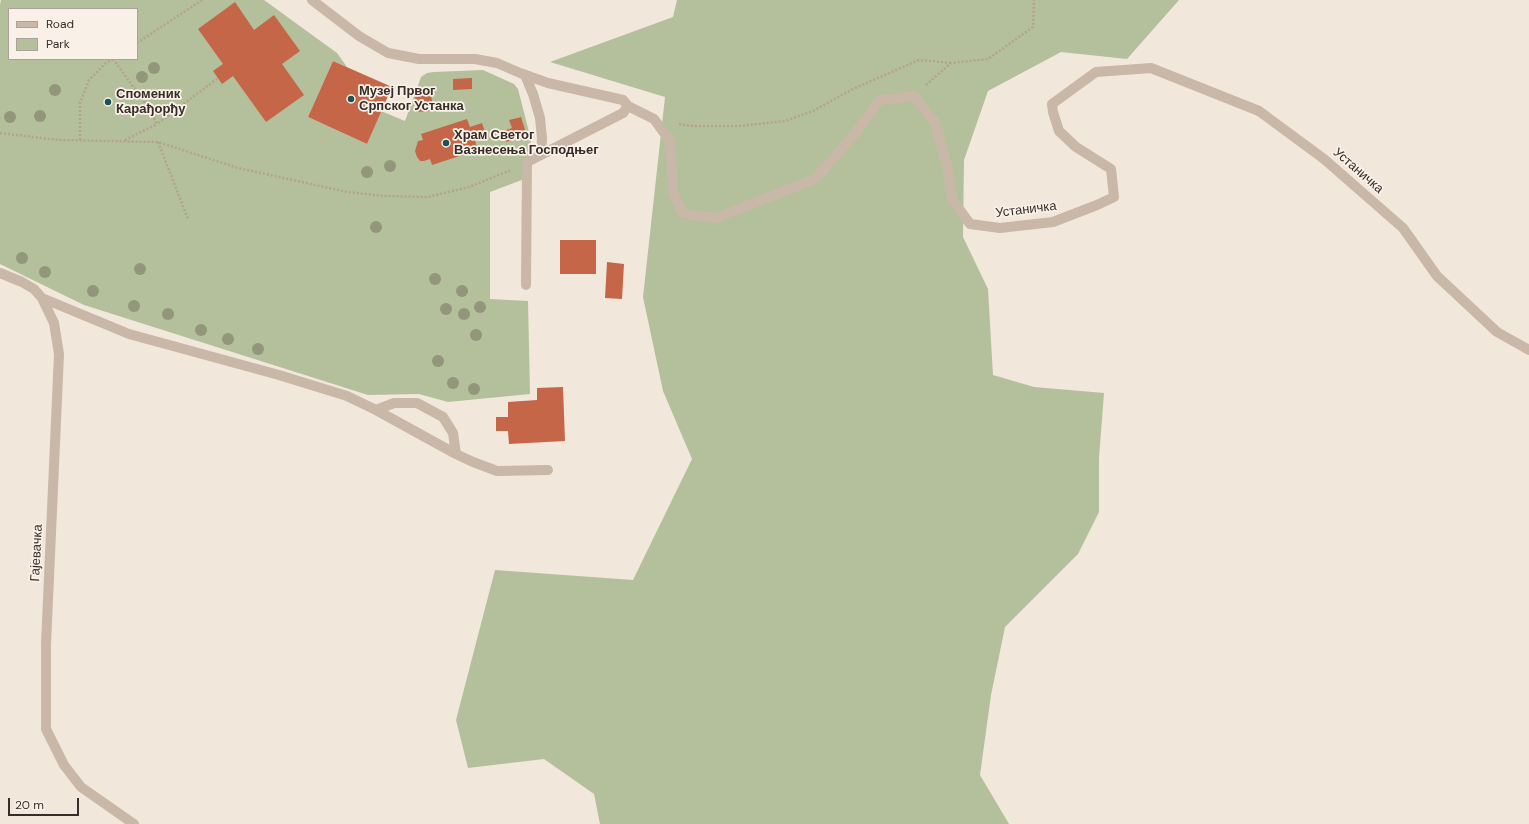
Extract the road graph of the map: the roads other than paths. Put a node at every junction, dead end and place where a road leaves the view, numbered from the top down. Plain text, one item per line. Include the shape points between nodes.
1 (312, 0) edge
2 (525, 75) junction
3 (628, 106) junction
4 (541, 155) junction
5 (0, 273) edge
6 (526, 285) dead end
7 (42, 298) junction
8 (1529, 350) edge
9 (376, 410) junction
10 (456, 454) junction
11 (548, 470) dead end
12 (134, 824) edge

1 - 2 street via 359,36 388,53 419,59 475,59 497,63
2 - 3 street via 548,83 623,100
2 - 4 street via 540,118
3 - 4 street via 623,113
3 - 8 street, Устаничка via 654,119 670,141 673,193 683,214 716,218 815,179 853,136 880,100 914,96 934,121 947,166 952,199 970,224 1000,228 1053,222 1114,197 1111,169 1076,147 1059,131 1052,104 1096,72 1151,68 1259,111 1324,158 1403,228 1437,276 1497,332
4 - 6 street via 527,162
5 - 7 street, Гајевачка via 34,289
7 - 9 street via 129,334 279,375 347,396
7 - 12 street, Гајевачка via 54,323 59,354 46,644 46,729 64,765 81,787
9 - 10 street
9 - 10 street via 394,403 417,403 443,417 453,433
10 - 11 street via 497,470

